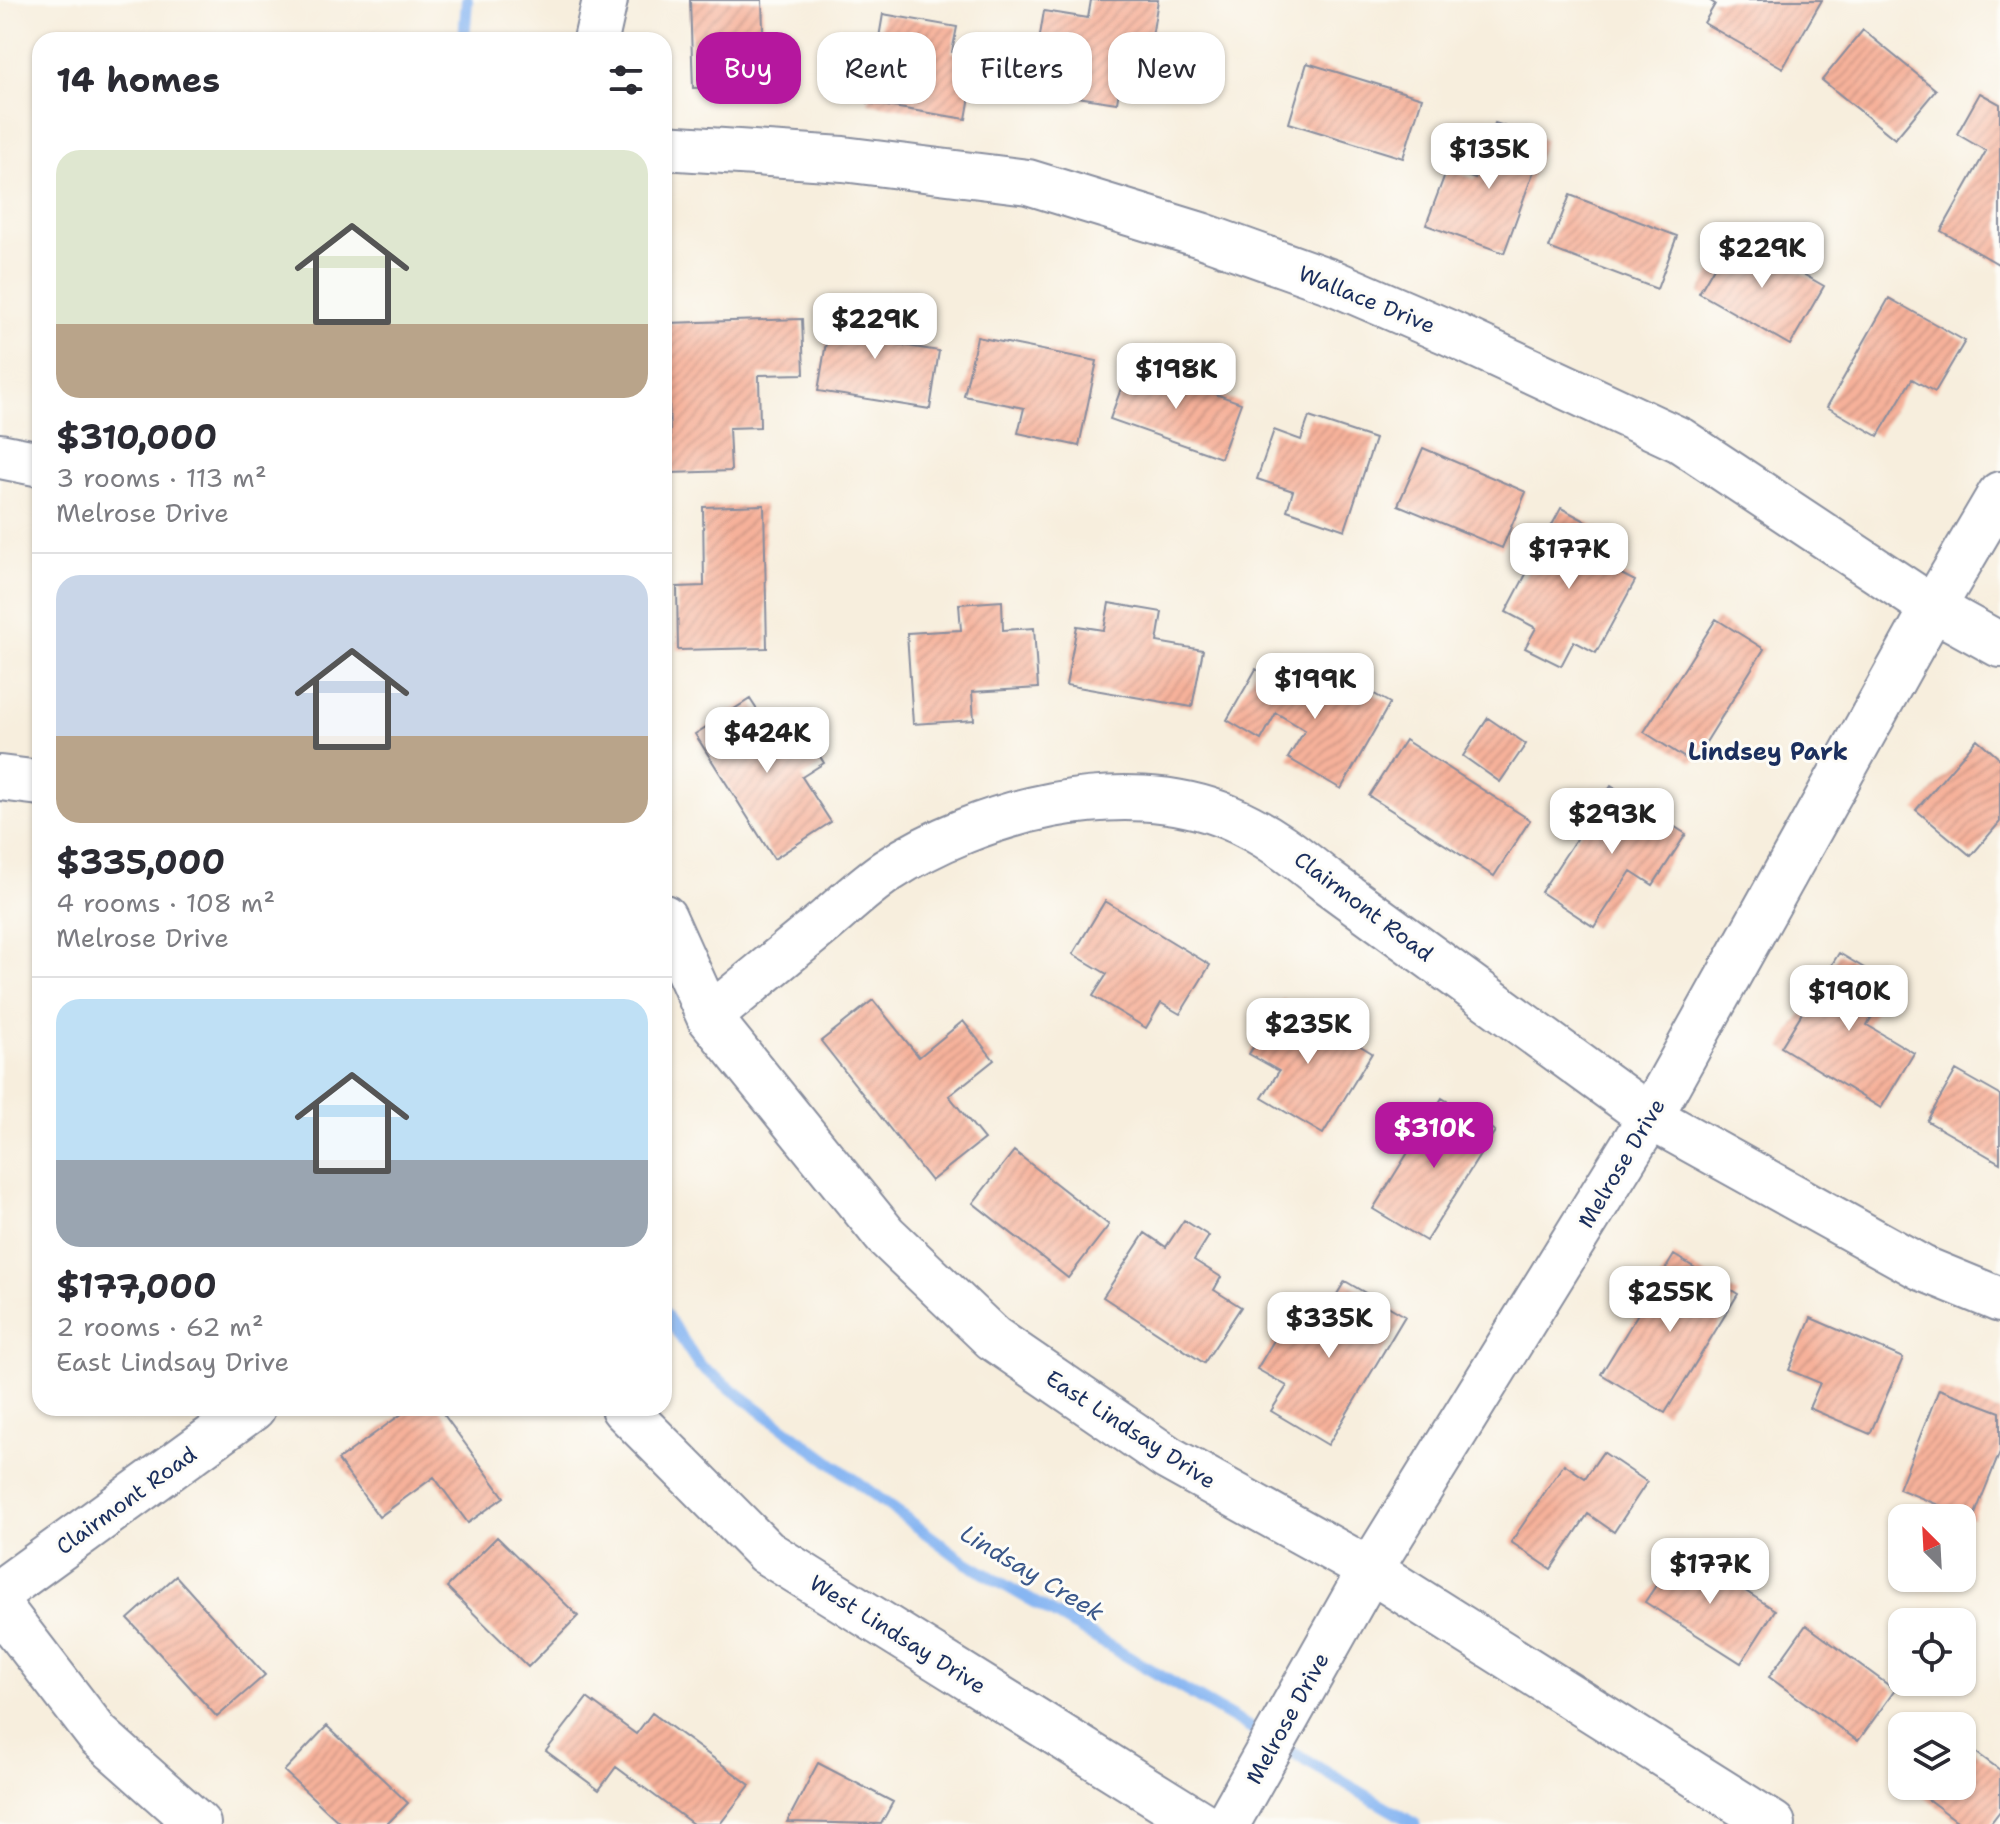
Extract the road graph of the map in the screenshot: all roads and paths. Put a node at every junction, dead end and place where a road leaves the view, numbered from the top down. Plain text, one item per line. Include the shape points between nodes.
1 (605, 0) edge
2 (598, 32) edge
3 (672, 148) edge
4 (0, 456) edge
5 (32, 462) edge
6 (2000, 494) edge
7 (1933, 608) junction
8 (2000, 645) edge
9 (0, 778) edge
10 (32, 782) edge
11 (672, 935) edge
12 (709, 1017) junction
13 (1650, 1117) junction
14 (2000, 1300) edge
15 (242, 1416) edge
16 (631, 1416) edge
17 (1370, 1570) junction
18 (0, 1592) edge
19 (0, 1607) edge
20 (1236, 1808) edge
21 (198, 1824) edge
22 (1202, 1824) edge
23 (1773, 1824) edge

1 - 2 street
3 - 7 street, Wallace Drive via 843,159 1028,182 1332,282 1680,440
4 - 5 street
6 - 7 street, Melrose Drive
7 - 8 street, Wallace Drive
7 - 13 street, Melrose Drive
9 - 10 street
11 - 12 street, East Lindsay Drive
12 - 13 street, Clairmont Road via 886,872 937,842 993,819 1051,805 1169,801 1227,816 1280,842
12 - 17 street, East Lindsay Drive via 885,1235 993,1338 1168,1458
13 - 14 street, Clairmont Road via 1922,1268
13 - 17 street, Melrose Drive
15 - 18 street, Clairmont Road
16 - 22 street, West Lindsay Drive via 766,1552
17 - 20 street, Melrose Drive
17 - 23 street, East Lindsay Drive
19 - 21 street via 98,1735

